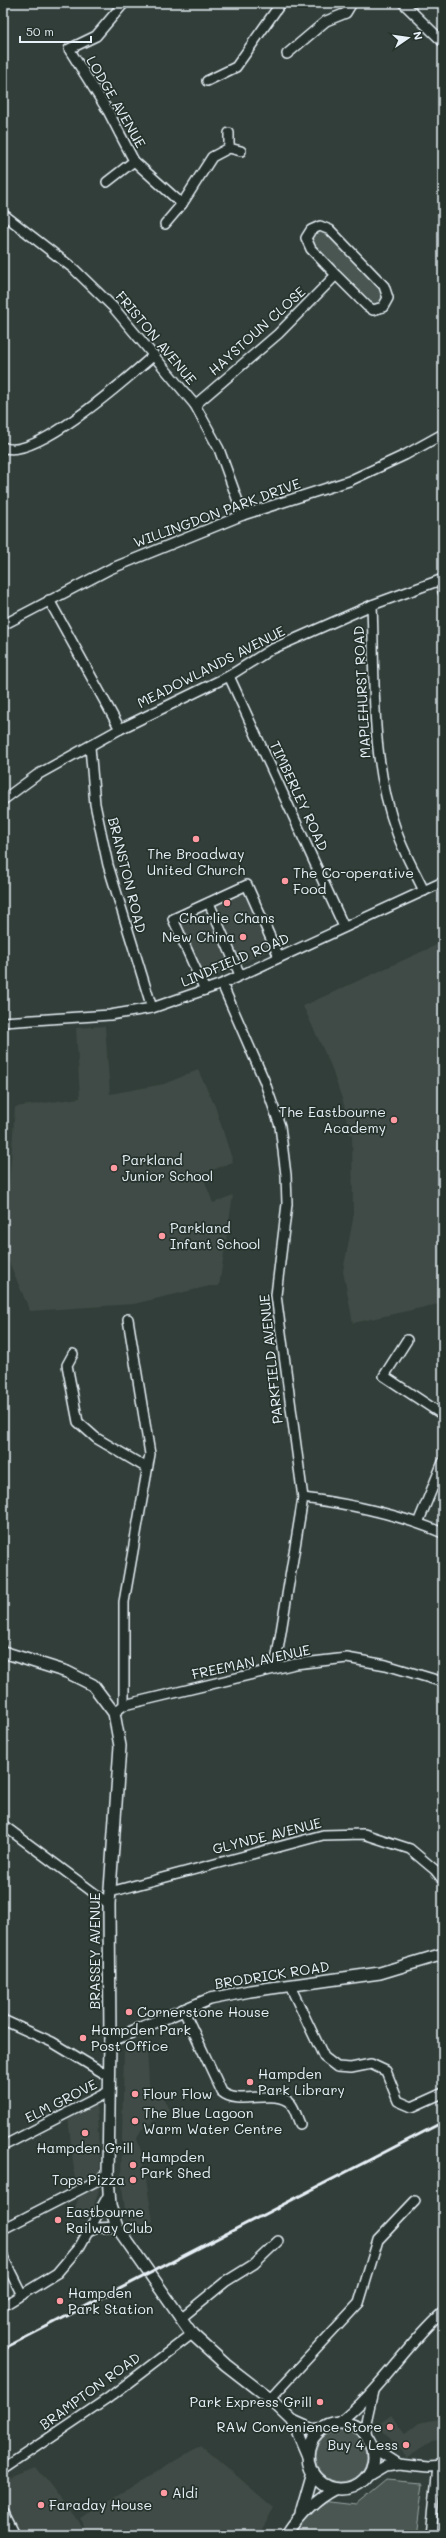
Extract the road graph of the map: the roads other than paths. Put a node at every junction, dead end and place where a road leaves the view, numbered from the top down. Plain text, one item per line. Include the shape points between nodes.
1 (124, 3) edge
2 (281, 3) edge
3 (352, 3) edge
4 (403, 3) edge
5 (443, 42) edge
6 (287, 54) dead end
7 (207, 81) dead end
8 (228, 133) dead end
9 (229, 148) junction
10 (241, 151) dead end
11 (134, 160) junction
12 (107, 182) dead end
13 (182, 204) junction
14 (3, 214) edge
15 (165, 224) dead end
16 (336, 275) junction
17 (154, 355) junction
18 (195, 405) junction
19 (443, 434) edge
20 (3, 447) edge
21 (243, 515) junction
22 (442, 579) edge
23 (443, 592) edge
24 (49, 600) junction
25 (372, 605) junction
26 (3, 626) edge
27 (229, 676) junction
28 (120, 729) junction
29 (90, 747) junction
30 (3, 800) edge
31 (443, 882) edge
32 (424, 891) junction
33 (209, 902) junction
34 (344, 927) junction
35 (279, 957) junction
36 (240, 975) junction
37 (222, 984) junction
38 (205, 990) junction
39 (152, 1008) junction
40 (3, 1022) edge
41 (128, 1319) dead end
42 (407, 1340) dead end
43 (73, 1354) dead end
44 (443, 1415) edge
45 (443, 1462) edge
46 (147, 1468) junction
47 (303, 1498) junction
48 (418, 1523) junction
49 (443, 1533) edge
50 (3, 1652) edge
51 (275, 1668) junction
52 (443, 1682) edge
53 (124, 1705) junction
54 (114, 1713) junction
55 (3, 1825) edge
56 (443, 1880) edge
57 (110, 1892) junction
58 (109, 1904) junction
59 (443, 1954) edge
60 (290, 1986) junction
61 (183, 2009) junction
62 (3, 2020) edge
63 (110, 2041) junction
64 (110, 2077) junction
65 (110, 2091) junction
66 (443, 2093) edge
67 (300, 2124) dead end
68 (3, 2146) edge
69 (108, 2175) junction
70 (108, 2196) junction
71 (415, 2202) dead end
72 (117, 2227) junction
73 (3, 2229) edge
74 (88, 2232) junction
75 (278, 2240) dead end
76 (3, 2257) edge
77 (22, 2295) junction
78 (3, 2306) edge
79 (443, 2312) edge
80 (181, 2318) junction
81 (192, 2334) junction
82 (374, 2389) junction
83 (270, 2399) junction
84 (293, 2421) junction
85 (337, 2424) junction
86 (325, 2428) junction
87 (368, 2438) junction
88 (373, 2448) junction
89 (309, 2458) junction
90 (398, 2464) junction
91 (440, 2466) edge
92 (3, 2469) edge
93 (313, 2472) junction
94 (368, 2476) junction
95 (335, 2488) junction
96 (3, 2513) edge
97 (302, 2514) junction
98 (14, 2535) edge
99 (287, 2535) edge
100 (431, 2535) edge

1 - 11 street, LODGE AVENUE via 96,36 69,50 108,111
2 - 7 street via 236,67
3 - 6 street via 346,13 326,21
4 - 5 street
8 - 9 street
9 - 10 street
9 - 13 street via 212,158
11 - 12 street, LODGE AVENUE
11 - 13 street
13 - 15 street
14 - 17 street, FRISTON AVENUE via 74,269 113,307
16 - 16 street via 311,249 306,238 310,230 320,226 330,230 384,286 388,298 382,307 373,310
16 - 18 street, HAYSTOUN CLOSE via 278,334
17 - 18 street, FRISTON AVENUE
17 - 20 street via 80,416 24,446 6,449
18 - 21 street, FRISTON AVENUE via 219,449
19 - 21 street, WILLINGDON PARK DRIVE via 349,481
21 - 24 street, WILLINGDON PARK DRIVE via 110,569
22 - 23 street
22 - 25 street, MEADOWLANDS AVENUE
24 - 26 street, WILLINGDON PARK DRIVE
24 - 28 street
25 - 27 street, MEADOWLANDS AVENUE via 270,650
25 - 32 street, MAPLEHURST ROAD via 375,724 379,760 397,833
27 - 28 street, MEADOWLANDS AVENUE
27 - 34 street, TIMBERLEY ROAD
28 - 29 street, MEADOWLANDS AVENUE
29 - 30 street, MEADOWLANDS AVENUE via 37,775
29 - 39 street, BRANSTON ROAD via 95,804 108,865
31 - 32 street, LINDFIELD ROAD
32 - 34 street, LINDFIELD ROAD
33 - 35 street via 247,886
33 - 36 street
33 - 38 street via 173,919
34 - 35 street, LINDFIELD ROAD
35 - 36 street, LINDFIELD ROAD
36 - 37 street, LINDFIELD ROAD
37 - 38 street, LINDFIELD ROAD
37 - 47 street, PARKFIELD AVENUE via 264,1080 280,1126 287,1204 276,1296
38 - 39 street, LINDFIELD ROAD
39 - 40 street, LINDFIELD ROAD via 110,1014
41 - 46 street via 150,1454
42 - 44 street via 384,1376
43 - 46 street via 67,1365 78,1422 96,1438
45 - 48 street
46 - 53 street via 124,1602
47 - 48 street via 354,1505
47 - 51 street, PARKFIELD AVENUE
48 - 49 street
50 - 54 street via 67,1672 93,1685
51 - 52 street, FREEMAN AVENUE via 348,1658 386,1665
51 - 53 street, FREEMAN AVENUE
53 - 54 street, FREEMAN AVENUE
54 - 57 street, BRASSEY AVENUE via 120,1746
55 - 58 street
56 - 57 street, GLYNDE AVENUE via 410,1849 364,1834 323,1835
57 - 58 street, BRASSEY AVENUE
58 - 63 street, BRASSEY AVENUE
59 - 60 street, BRODRICK ROAD via 380,1973
60 - 61 street, BRODRICK ROAD via 210,1999
60 - 66 street via 324,2057 337,2067 351,2068 371,2064 386,2071 398,2101 412,2107
61 - 63 street, BRODRICK ROAD
61 - 67 street via 222,2092 234,2097 280,2098 291,2105
62 - 64 street via 52,2042
63 - 64 street, BRASSEY AVENUE
64 - 65 street, BRASSEY AVENUE
65 - 68 street, ELM GROVE
65 - 69 street, BRASSEY AVENUE
69 - 70 street, BRASSEY AVENUE
69 - 73 street
70 - 72 street, BRASSEY AVENUE
70 - 74 street
71 - 83 street via 378,2240 359,2302
72 - 74 street via 97,2228
72 - 80 street, BRASSEY AVENUE
74 - 77 street via 57,2273
75 - 80 street via 254,2264 224,2282
76 - 77 street
77 - 78 street
79 - 82 street via 429,2324
80 - 81 street, BRASSEY AVENUE
81 - 83 street, BRASSEY AVENUE via 226,2365
81 - 92 street, BRAMPTON ROAD via 107,2398
82 - 85 street
82 - 87 street via 366,2422
83 - 84 street, BRASSEY AVENUE
84 - 86 street via 313,2430
84 - 89 street
85 - 86 street
85 - 87 street via 354,2426
86 - 89 street via 313,2441
87 - 88 street
88 - 90 street
88 - 94 street via 374,2458
89 - 93 street
90 - 91 street
90 - 94 street via 385,2466
91 - 100 street
93 - 95 street via 322,2483
93 - 97 street
94 - 95 street via 354,2487
95 - 97 street via 322,2495
96 - 98 street
97 - 99 street

